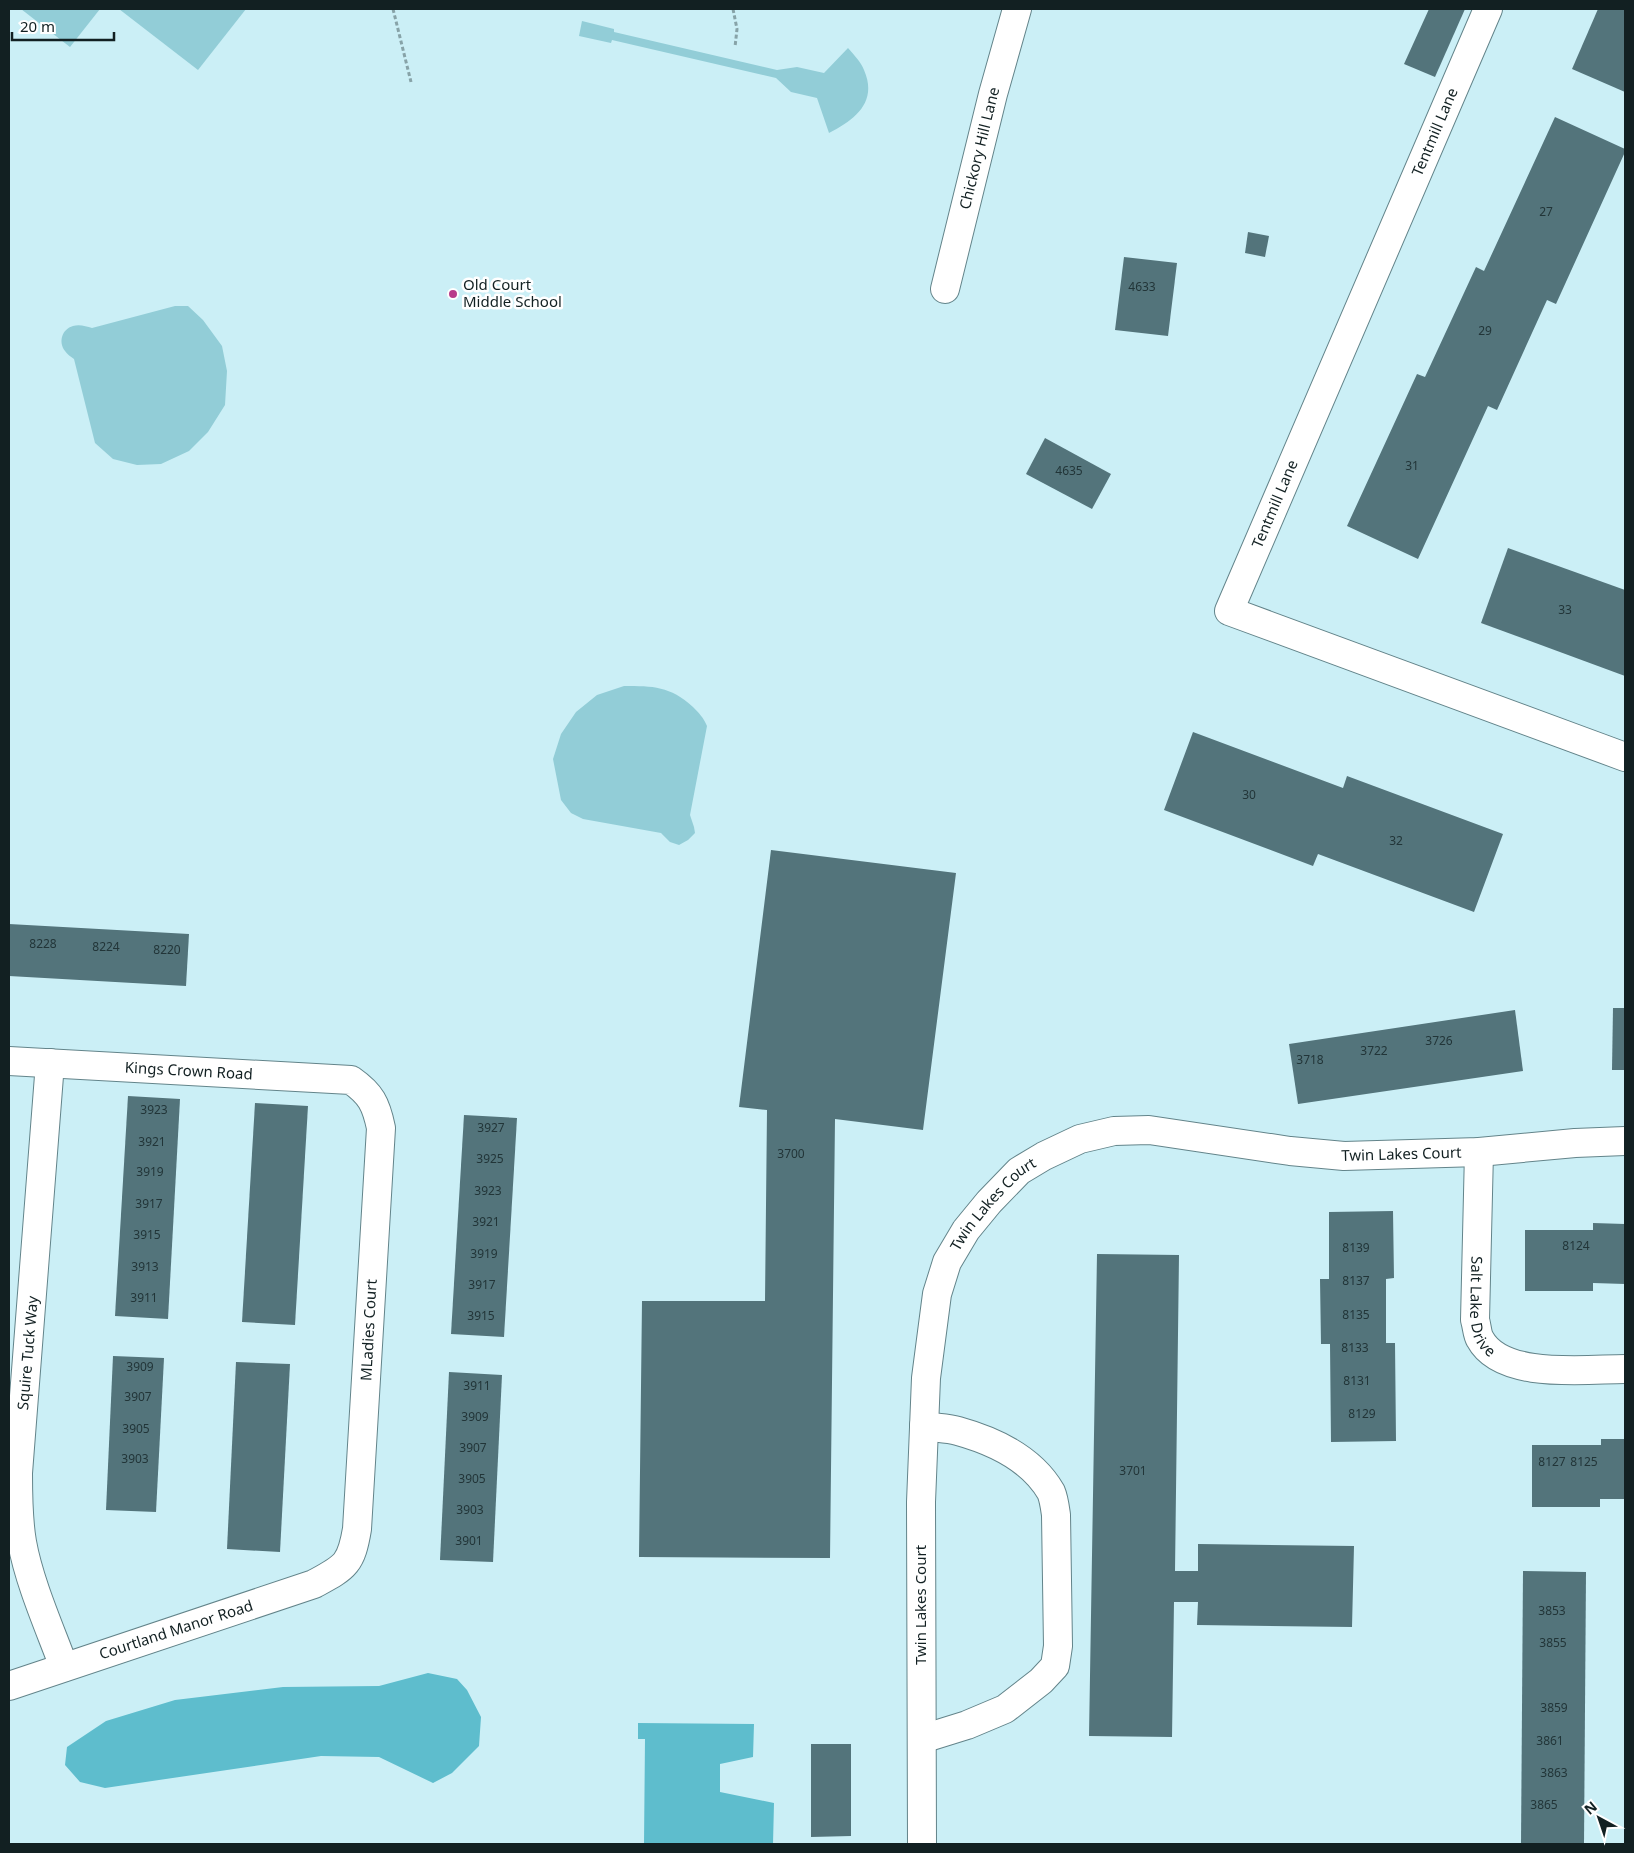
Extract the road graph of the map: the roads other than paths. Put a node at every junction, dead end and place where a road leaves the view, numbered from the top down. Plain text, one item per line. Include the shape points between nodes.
1 (1017, 9) edge
2 (1488, 9) edge
3 (945, 288) dead end
4 (1625, 757) edge
5 (9, 1060) edge
6 (50, 1063) junction
7 (366, 1090) joint
8 (1625, 1141) edge
9 (1479, 1152) junction
10 (1625, 1369) edge
11 (924, 1426) junction
12 (341, 1569) joint
13 (64, 1667) junction
14 (9, 1686) edge
15 (922, 1739) junction
16 (922, 1844) edge

1 - 3 street, Chickory Hill Lane
2 - 4 street, Tentmill Lane via 1229,610
5 - 6 street, Kings Crown Road
6 - 7 street, Kings Crown Road via 351,1080
6 - 13 street, Squire Tuck Way via 18,1507 22,1544 36,1593
7 - 12 street, MLadies Court via 377,1110 381,1128 357,1529 353,1551
8 - 9 street, Twin Lakes Court
9 - 10 street, Salt Lake Drive via 1475,1320 1480,1338 1493,1354 1508,1362 1544,1370
9 - 11 street, Twin Lakes Court via 1344,1156 1149,1130 1114,1131 1080,1139 1044,1156 1019,1171 989,1202 966,1230 947,1262 937,1294 926,1378
11 - 15 street, Twin Lakes Court via 920,1502
11 - 15 street via 957,1430 992,1442 1020,1458 1052,1494 1056,1515 1058,1646 1055,1666 1004,1709
12 - 13 street, Courtland Manor Road via 314,1584
13 - 14 street, Courtland Manor Road
15 - 16 street, Twin Lakes Court

